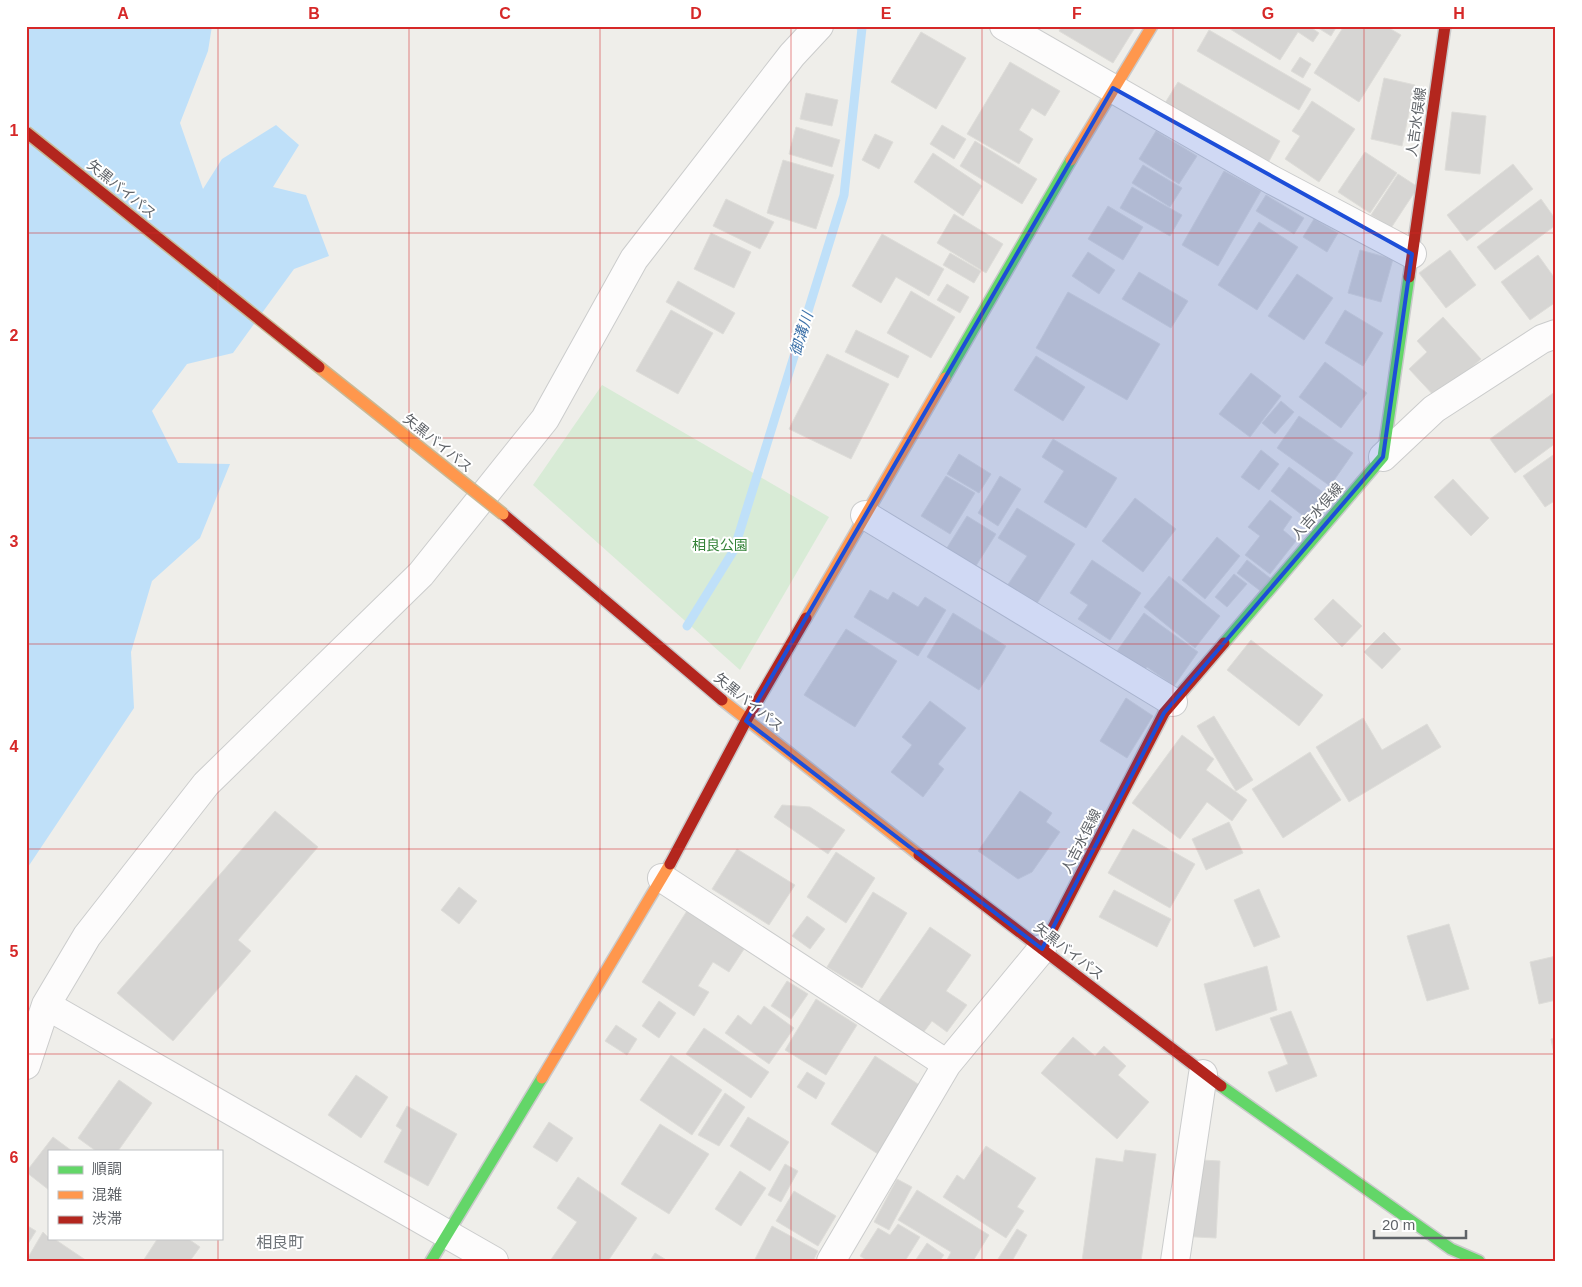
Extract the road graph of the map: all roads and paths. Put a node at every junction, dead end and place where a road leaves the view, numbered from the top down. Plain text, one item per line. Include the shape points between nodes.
1 (819, 26) edge
2 (1004, 26) edge
3 (1152, 26) edge
4 (1445, 26) edge
5 (1113, 88) junction
6 (26, 132) edge
7 (1412, 254) junction
8 (1556, 334) edge
9 (1383, 457) junction
10 (865, 515) junction
11 (1173, 702) junction
12 (746, 720) junction
13 (662, 878) junction
14 (1042, 949) junction
15 (46, 1005) junction
16 (947, 1064) junction
17 (26, 1065) edge
18 (1203, 1074) junction
19 (448, 1232) junction
20 (430, 1261) edge
21 (494, 1261) edge
22 (831, 1261) edge
23 (1175, 1261) edge
24 (1479, 1261) edge

1 - 15 street via 792,55 634,259 545,419 421,574 206,784 87,936
2 - 5 street
3 - 5 main road
4 - 7 main road, 人吉水俣線
5 - 7 street via 1272,180
5 - 10 main road
6 - 12 main road, 矢黒バイパス, bridge via 503,514
7 - 9 main road, 人吉水俣線
8 - 9 street via 1542,338 1434,409
9 - 11 main road, 人吉水俣線
10 - 11 street
10 - 12 main road
11 - 14 main road, 人吉水俣線 via 1164,713
12 - 13 main road
12 - 14 main road, 矢黒バイパス
13 - 16 street
13 - 19 main road
14 - 16 street
14 - 18 main road, 矢黒バイパス
15 - 17 street
15 - 19 street
16 - 22 street
18 - 23 street
18 - 24 main road, 矢黒バイパス via 1451,1249
19 - 20 main road
19 - 21 street

